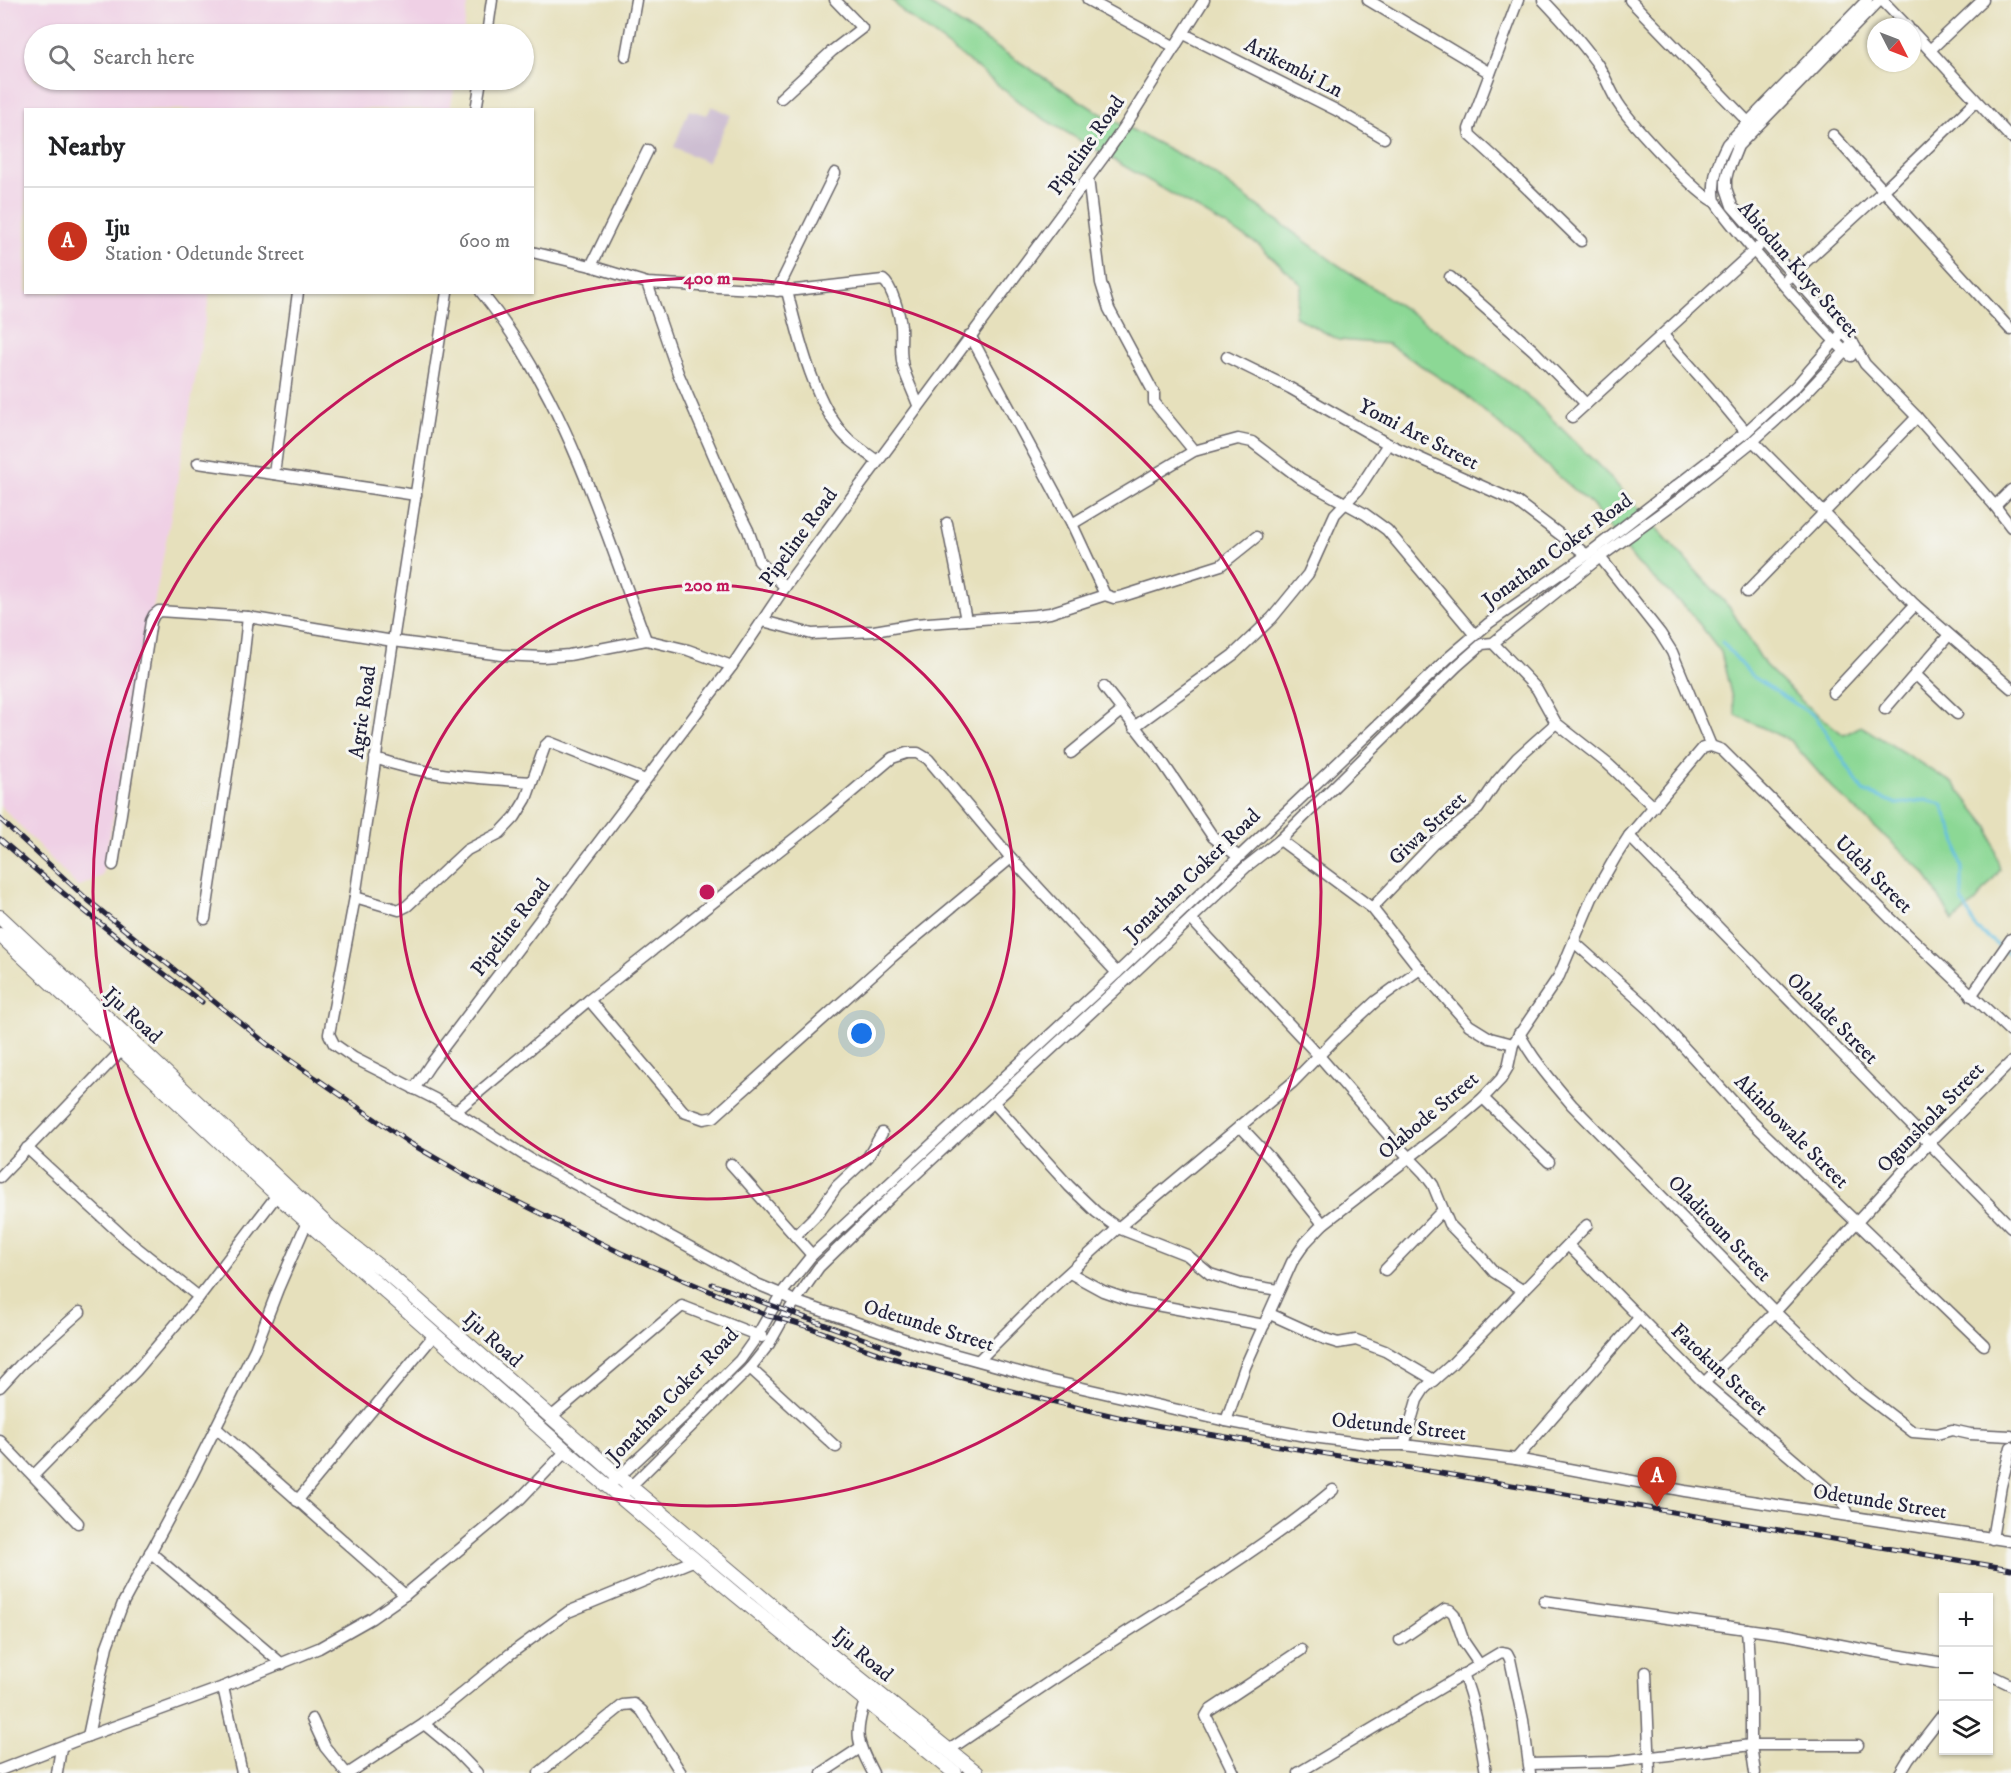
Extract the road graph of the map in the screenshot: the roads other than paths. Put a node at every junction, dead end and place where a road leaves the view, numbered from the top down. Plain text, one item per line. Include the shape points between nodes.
1 (492, 0) edge
2 (636, 0) edge
3 (835, 0) edge
4 (1088, 0) edge
5 (1204, 0) edge
6 (1368, 0) edge
7 (1518, 0) edge
8 (1543, 0) edge
9 (1630, 0) edge
10 (1867, 0) edge
11 (1881, 0) edge
12 (1983, 0) edge
13 (1899, 18) edge
14 (488, 24) edge
15 (1184, 34) junction
16 (1921, 40) edge
17 (1175, 47) junction
18 (1930, 50) junction
19 (626, 56) dead end
20 (1490, 73) junction
21 (479, 90) edge
22 (781, 98) dead end
23 (1976, 101) junction
24 (476, 108) edge
25 (1748, 122) junction
26 (1833, 135) dead end
27 (1384, 138) dead end
28 (2011, 138) edge
29 (648, 150) dead end
30 (834, 173) dead end
31 (1088, 178) junction
32 (1884, 190) junction
33 (1729, 200) junction
34 (1716, 203) junction
35 (1581, 241) dead end
36 (1763, 243) junction
37 (1754, 251) junction
38 (534, 252) edge
39 (591, 266) junction
40 (1450, 277) dead end
41 (1788, 279) junction
42 (647, 283) junction
43 (782, 291) junction
44 (298, 294) edge
45 (447, 294) edge
46 (482, 294) edge
47 (2011, 330) edge
48 (1843, 332) junction
49 (970, 335) junction
50 (1663, 335) junction
51 (1833, 341) junction
52 (1853, 343) junction
53 (1845, 353) junction
54 (1227, 357) dead end
55 (1865, 363) junction
56 (1586, 404) junction
57 (918, 405) junction
58 (1572, 417) dead end
59 (1917, 417) junction
60 (1749, 437) junction
61 (1388, 444) junction
62 (1194, 451) junction
63 (878, 462) junction
64 (198, 463) dead end
65 (274, 474) junction
66 (2011, 490) edge
67 (416, 495) junction
68 (1345, 503) junction
69 (1995, 506) junction
70 (1824, 512) junction
71 (947, 523) dead end
72 (1072, 524) junction
73 (2011, 527) edge
74 (1256, 537) dead end
75 (1587, 555) junction
76 (1600, 557) junction
77 (784, 587) junction
78 (1747, 592) dead end
79 (1105, 595) junction
80 (1915, 605) junction
81 (248, 616) junction
82 (966, 620) junction
83 (764, 621) junction
84 (1949, 634) junction
85 (1475, 635) junction
86 (393, 640) junction
87 (646, 640) junction
88 (1493, 643) junction
89 (732, 666) junction
90 (1915, 674) junction
91 (1104, 687) dead end
92 (2011, 688) edge
93 (1833, 693) dead end
94 (1885, 709) dead end
95 (1122, 711) junction
96 (1957, 714) dead end
97 (1556, 723) junction
98 (1134, 727) junction
99 (1711, 746) junction
100 (1071, 753) dead end
101 (375, 758) junction
102 (645, 780) junction
103 (531, 782) junction
104 (1654, 807) junction
105 (1629, 836) junction
106 (1280, 840) junction
107 (1239, 857) junction
108 (1011, 858) junction
109 (113, 865) dead end
110 (355, 897) junction
111 (1372, 908) junction
112 (0, 917) edge
113 (206, 919) dead end
114 (1191, 919) junction
115 (0, 935) edge
116 (1574, 942) junction
117 (2009, 942) edge
118 (1420, 969) junction
119 (1117, 973) junction
120 (1971, 996) junction
121 (589, 1000) junction
122 (2011, 1032) edge
123 (1520, 1033) junction
124 (1513, 1044) junction
125 (121, 1051) junction
126 (1320, 1057) junction
127 (2011, 1062) edge
128 (414, 1089) junction
129 (1483, 1098) junction
130 (994, 1103) junction
131 (455, 1112) junction
132 (1240, 1126) junction
133 (882, 1133) dead end
134 (1929, 1143) junction
135 (27, 1148) junction
136 (1410, 1158) junction
137 (1549, 1162) dead end
138 (730, 1164) dead end
139 (0, 1177) edge
140 (277, 1195) junction
141 (1443, 1210) junction
142 (1856, 1221) junction
143 (307, 1222) junction
144 (1323, 1224) junction
145 (1587, 1225) dead end
146 (2011, 1227) edge
147 (1118, 1228) junction
148 (795, 1236) junction
149 (1568, 1245) junction
150 (812, 1255) junction
151 (1384, 1270) dead end
152 (1070, 1274) junction
153 (1279, 1290) junction
154 (1522, 1290) junction
155 (781, 1294) junction
156 (199, 1297) junction
157 (794, 1301) junction
158 (80, 1312) dead end
159 (1775, 1312) junction
160 (1270, 1314) junction
161 (1639, 1318) junction
162 (1264, 1325) junction
163 (435, 1334) junction
164 (757, 1336) junction
165 (771, 1340) junction
166 (1984, 1345) dead end
167 (979, 1360) junction
168 (750, 1368) junction
169 (1434, 1380) junction
170 (1704, 1383) junction
171 (0, 1387) edge
172 (551, 1417) junction
173 (1226, 1421) junction
174 (216, 1428) junction
175 (2011, 1436) edge
176 (0, 1441) edge
177 (1404, 1445) junction
178 (836, 1447) dead end
179 (2011, 1447) edge
180 (566, 1451) junction
181 (1516, 1459) junction
182 (34, 1475) junction
183 (619, 1476) junction
184 (609, 1486) junction
185 (1333, 1490) dead end
186 (626, 1492) junction
187 (297, 1501) junction
188 (1849, 1516) junction
189 (78, 1523) dead end
190 (1992, 1539) junction
191 (2011, 1541) edge
192 (150, 1552) junction
193 (695, 1560) junction
194 (405, 1595) junction
195 (1544, 1601) dead end
196 (1747, 1629) junction
197 (1400, 1640) dead end
198 (1301, 1650) dead end
199 (1939, 1662) edge
200 (282, 1664) junction
201 (1479, 1664) junction
202 (1646, 1672) dead end
203 (1463, 1674) junction
204 (1993, 1676) edge
205 (2011, 1685) edge
206 (223, 1687) junction
207 (864, 1701) junction
208 (312, 1719) dead end
209 (1939, 1719) edge
210 (424, 1724) junction
211 (88, 1736) junction
212 (1751, 1745) junction
213 (1858, 1745) dead end
214 (61, 1748) junction
215 (860, 1748) junction
216 (949, 1750) junction
217 (1649, 1759) junction
218 (1530, 1768) edge
219 (0, 1770) edge
220 (57, 1773) edge
221 (242, 1773) edge
222 (348, 1773) edge
223 (477, 1773) edge
224 (539, 1773) edge
225 (681, 1773) edge
226 (822, 1773) edge
227 (873, 1773) edge
228 (955, 1773) edge
229 (977, 1773) edge
230 (1234, 1773) edge
231 (1298, 1773) edge
232 (1486, 1773) edge
233 (1650, 1773) edge
234 (1755, 1773) edge
235 (1900, 1773) edge

1 - 14 street
2 - 19 street
3 - 22 street via 862,28
4 - 17 street
5 - 15 street, Pipeline Road
6 - 20 street
7 - 20 street
8 - 34 street via 1598,65 1619,104 1645,135 1696,188
9 - 25 street
10 - 25 street, Abiodun Kuye Street
11 - 13 street
11 - 33 street, Abiodun Kuye Street via 1738,146 1728,171
12 - 18 street
15 - 17 street, Pipeline Road
15 - 27 street, Arikembi Ln
16 - 18 street
17 - 31 street, Pipeline Road
18 - 23 street
20 - 35 street via 1470,135
21 - 24 street
23 - 28 street
23 - 32 street
25 - 34 street, Abiodun Kuye Street via 1722,153 1714,179
26 - 32 street
29 - 39 street
30 - 43 street
31 - 49 street, Pipeline Road
31 - 62 street via 1108,309 1154,393 1155,402
32 - 41 street
32 - 47 street
33 - 34 street
33 - 36 street, Abiodun Kuye Street
34 - 37 street, Abiodun Kuye Street
36 - 37 street
36 - 41 street, Abiodun Kuye Street
37 - 41 street, Abiodun Kuye Street
37 - 50 street
38 - 39 street
39 - 42 street
40 - 56 street via 1533,350
41 - 48 street, Abiodun Kuye Street
41 - 51 street, Abiodun Kuye Street
42 - 43 street
42 - 77 street via 678,373 759,561
43 - 57 street via 883,279 889,284 901,327 899,349 904,370
43 - 63 street via 827,413 848,439
44 - 65 street
45 - 67 street, Agric Road
46 - 87 street via 533,365 558,413 596,501
48 - 51 street, Jonathan Coker Road
48 - 52 street, Abiodun Kuye Street
49 - 57 street, Pipeline Road
49 - 72 street
50 - 56 street
50 - 60 street
51 - 53 street, Abiodun Kuye Street
51 - 60 street, Jonathan Coker Road
52 - 53 street, Jonathan Coker Road
52 - 55 street, Abiodun Kuye Street
53 - 55 street, Abiodun Kuye Street
53 - 60 street, Jonathan Coker Road via 1802,398
54 - 61 street, Yomi Are Street
55 - 59 street, Abiodun Kuye Street
56 - 58 street
57 - 63 street, Pipeline Road
59 - 69 street, Abiodun Kuye Street
59 - 70 street
60 - 70 street
60 - 75 street, Jonathan Coker Road
60 - 76 street, Jonathan Coker Road via 1679,501
61 - 68 street
61 - 75 street, Yomi Are Street via 1517,502
62 - 68 street via 1238,440 1252,442 1301,479
62 - 72 street
63 - 77 street, Pipeline Road
64 - 65 street
65 - 67 street
66 - 69 street
67 - 86 street, Agric Road
68 - 85 street via 1387,530
68 - 98 street via 1335,514 1308,574 1272,618 1233,655
69 - 73 street, Abiodun Kuye Street
70 - 78 street
70 - 80 street
71 - 82 street
72 - 79 street
74 - 79 street via 1221,565 1124,596
75 - 85 street, Jonathan Coker Road
76 - 88 street, Jonathan Coker Road
76 - 99 street via 1672,652
77 - 83 street, Pipeline Road
79 - 82 street via 1050,613
80 - 84 street
80 - 93 street
81 - 86 street
81 - 109 street via 159,611 154,615
81 - 113 street
82 - 83 street via 812,634
83 - 89 street, Pipeline Road
84 - 90 street
84 - 92 street
85 - 107 street, Jonathan Coker Road
86 - 87 street via 543,657
86 - 101 street, Agric Road
87 - 89 street
88 - 97 street via 1537,689
88 - 106 street, Jonathan Coker Road via 1482,644 1457,666
89 - 102 street, Pipeline Road
90 - 94 street
90 - 96 street
91 - 95 street
95 - 98 street
95 - 100 street
97 - 104 street
97 - 111 street, Giwa Street via 1517,758 1478,809 1433,844
98 - 107 street via 1213,837
99 - 104 street, Olabode Street via 1703,748
99 - 120 street, Udeh Street via 1722,750
101 - 103 street via 444,776
101 - 110 street, Agric Road
102 - 103 street via 549,742
102 - 128 street, Pipeline Road
103 - 110 street via 526,799 500,833 467,850 407,906 391,909
104 - 105 street, Olabode Street
105 - 116 street, Olabode Street via 1592,898
105 - 134 street, Ololade Street
106 - 111 street
106 - 114 street, Jonathan Coker Road
107 - 119 street, Jonathan Coker Road
108 - 119 street
108 - 121 street via 928,759 918,753 892,758
108 - 121 street via 892,957 714,1117 704,1119 684,1112
110 - 128 street, Agric Road via 329,1034 334,1044 354,1058
111 - 118 street
112 - 172 main road, Iju Road via 337,1234
114 - 126 street
114 - 130 street, Jonathan Coker Road
115 - 125 main road, Iju Road
116 - 123 street, Olabode Street via 1559,976
116 - 142 street, Akinbowale Street via 1650,1010 1749,1119
117 - 120 street
118 - 124 street via 1469,1025 1490,1038
118 - 126 street via 1376,1001
119 - 150 street, Jonathan Coker Road
120 - 122 street, Udeh Street
121 - 131 street
123 - 124 street, Olabode Street
123 - 159 street, Oladitoun Street via 1541,1069 1572,1105
124 - 129 street, Olabode Street via 1508,1068
125 - 135 street
125 - 140 main road, Iju Road
126 - 132 street
126 - 136 street
127 - 134 street, Ogunshola Street
128 - 131 street, Odetunde Street
129 - 136 street, Olabode Street
129 - 137 street
130 - 147 street via 1070,1186
130 - 157 street, Jonathan Coker Road via 819,1267
131 - 155 street, Odetunde Street via 535,1162
132 - 144 street
132 - 147 street
133 - 148 street via 868,1157 837,1186
134 - 142 street, Ogunshola Street
134 - 146 street, Ololade Street
135 - 139 street
135 - 156 street via 126,1239
136 - 141 street via 1433,1185
136 - 144 street, Olabode Street
138 - 148 street
140 - 143 main road, Iju Road
140 - 156 street
141 - 151 street
141 - 154 street via 1449,1224 1494,1272
142 - 159 street, Ogunshola Street
142 - 166 street, Akinbowale Street
143 - 163 main road, Iju Road
143 - 174 street via 255,1349
144 - 153 street, Olabode Street via 1292,1262
145 - 149 street
147 - 152 street
147 - 153 street via 1186,1255 1210,1274
148 - 150 street
149 - 154 street
149 - 161 street, Fatokun Street
150 - 155 street, Jonathan Coker Road
152 - 162 street via 1129,1300
152 - 167 street
153 - 160 street, Olabode Street
154 - 169 street
155 - 157 street, Odetunde Street
155 - 164 street, Jonathan Coker Road
156 - 182 street via 136,1371
157 - 165 street, Jonathan Coker Road
157 - 167 street, Odetunde Street via 887,1334
158 - 171 street
159 - 170 street, Ogunshola Street
159 - 175 street, Oladitoun Street via 1853,1386 1913,1432 1937,1434 1952,1430
160 - 162 street, Olabode Street
160 - 169 street via 1325,1339 1356,1340 1385,1351
161 - 170 street, Fatokun Street
161 - 181 street
162 - 173 street, Olabode Street
163 - 180 main road, Iju Road
163 - 187 street
164 - 165 street
164 - 172 street via 682,1306
164 - 183 street, Jonathan Coker Road via 740,1360
165 - 168 street, Jonathan Coker Road
167 - 173 street, Odetunde Street
168 - 178 street
168 - 186 street, Jonathan Coker Road
169 - 177 street via 1416,1400
170 - 188 street, Fatokun Street via 1843,1502
172 - 183 main road, Iju Road
173 - 177 street, Odetunde Street via 1305,1436
174 - 187 street
174 - 192 street
176 - 182 street
177 - 181 street, Odetunde Street
179 - 190 street
180 - 184 main road, Iju Road
180 - 194 street via 520,1499
181 - 188 street, Odetunde Street via 1685,1491
182 - 189 street
183 - 184 street, Jonathan Coker Road
183 - 186 main road, Iju Road
184 - 186 main road, Iju Road
185 - 216 street via 1216,1576
186 - 193 main road, Iju Road
186 - 216 main road, Iju Road
187 - 194 street
188 - 190 street, Odetunde Street
190 - 191 street, Odetunde Street
192 - 200 street
192 - 211 street via 123,1603 107,1646
193 - 207 main road, Iju Road
193 - 210 street via 568,1612
194 - 200 street via 320,1648
195 - 196 street
196 - 199 street
196 - 212 street
197 - 201 street via 1450,1610
198 - 230 street via 1206,1716
200 - 206 street
201 - 203 street
201 - 218 street via 1501,1652 1510,1659
202 - 217 street
203 - 231 street
203 - 232 street via 1471,1692
204 - 205 street
206 - 211 street
206 - 221 street
207 - 215 street via 857,1726
207 - 228 main road, Iju Road
208 - 222 street via 325,1747
209 - 235 street
210 - 222 street
210 - 223 street
211 - 214 street
212 - 213 street
212 - 217 street
212 - 234 street
214 - 219 street
214 - 220 street
215 - 226 street
215 - 227 street
216 - 229 main road, Iju Road
217 - 218 street
217 - 233 street
224 - 225 street via 623,1705 634,1704

